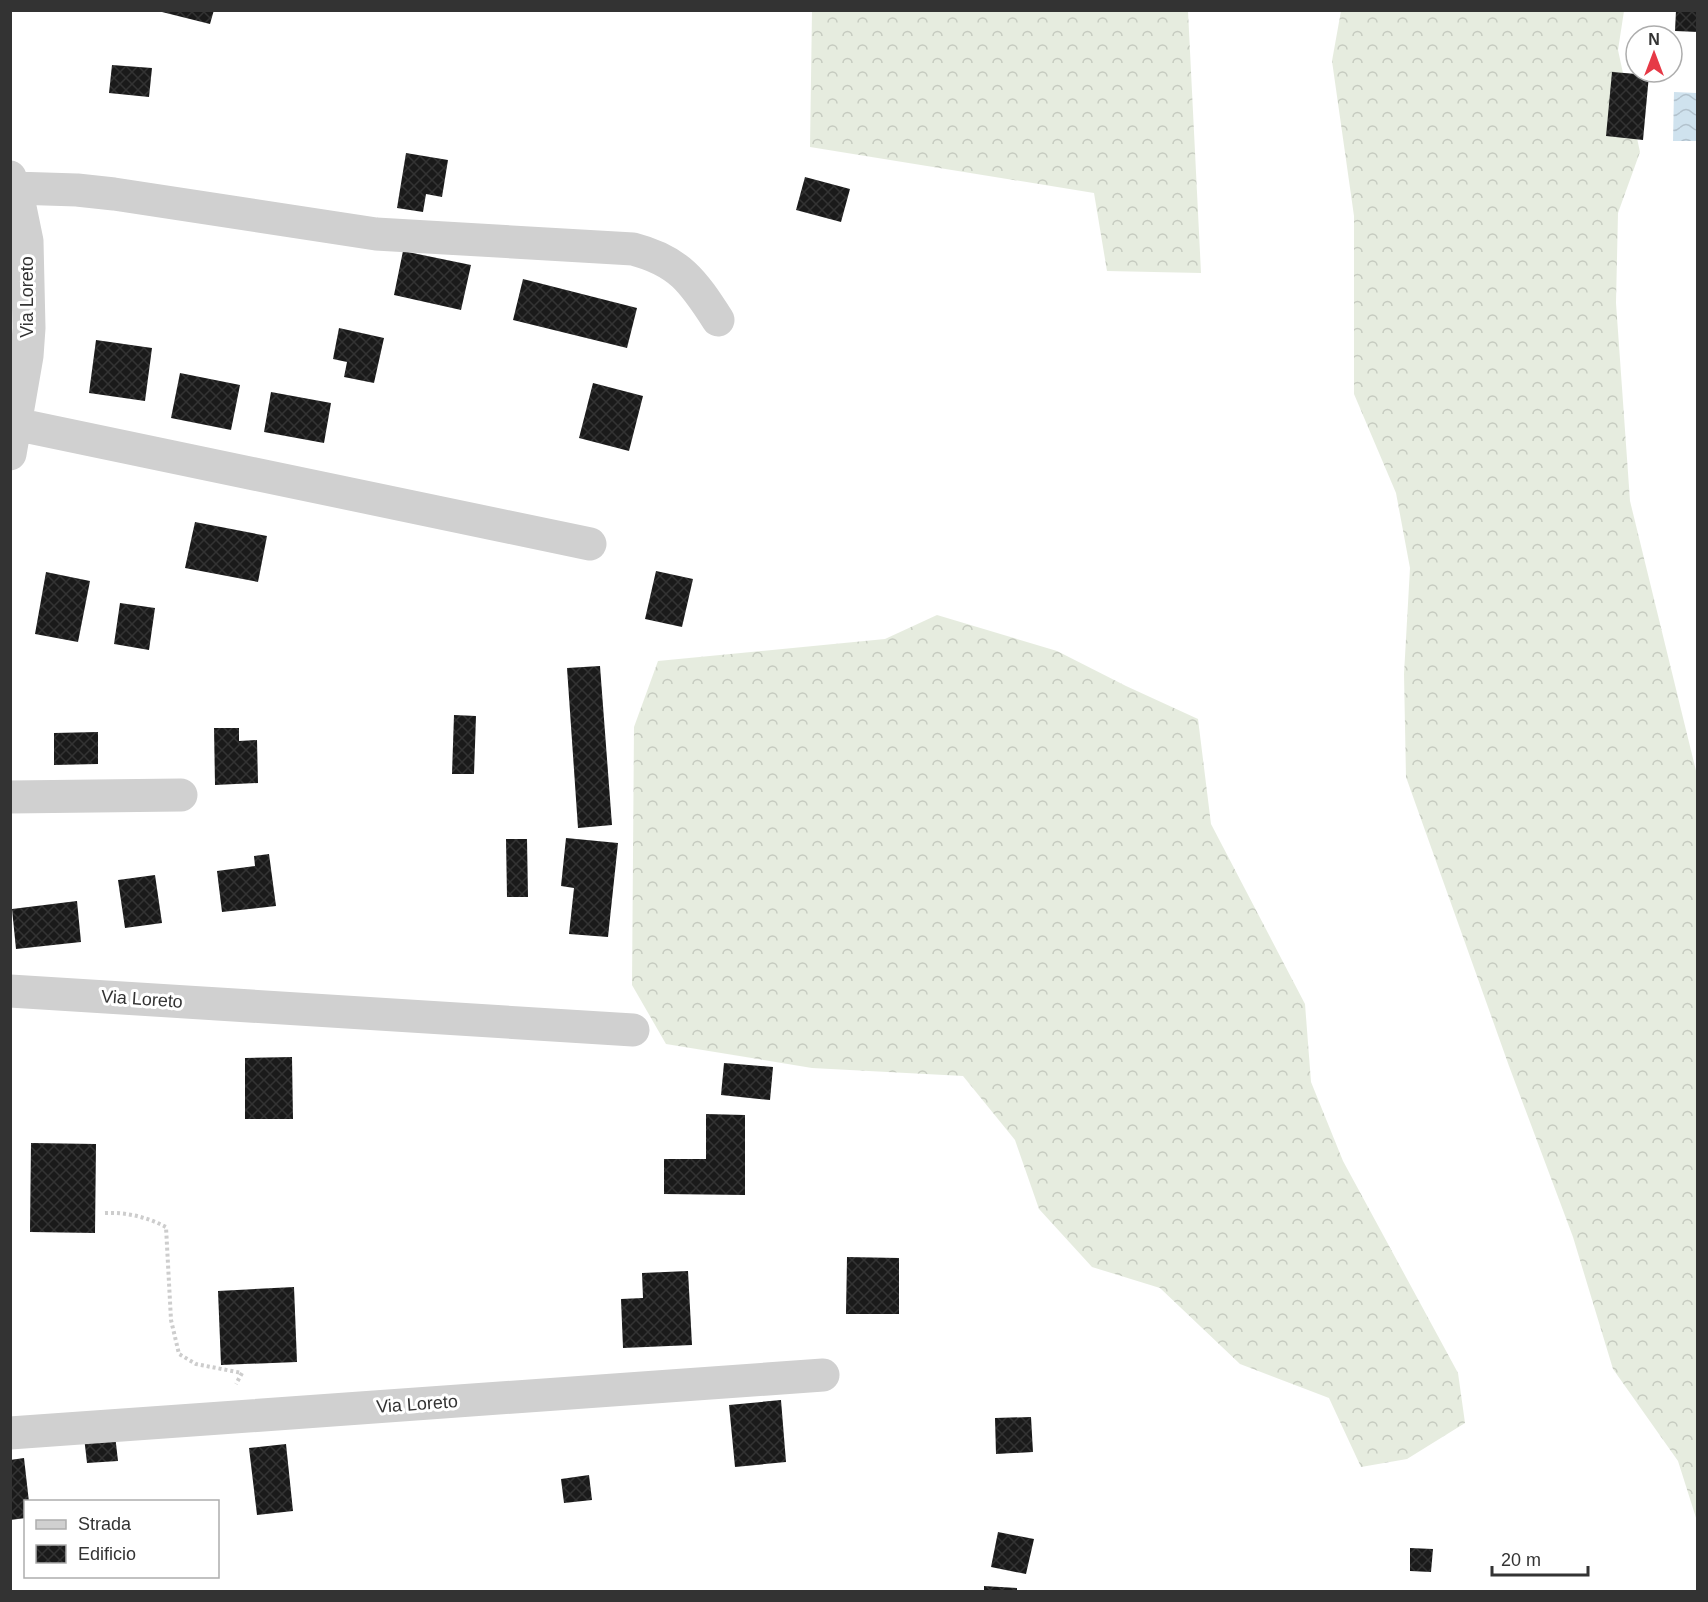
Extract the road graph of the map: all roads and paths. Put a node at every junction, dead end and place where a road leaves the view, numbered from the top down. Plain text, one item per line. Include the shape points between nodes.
1 (12, 182) edge
2 (718, 320) dead end
3 (13, 439) edge
4 (590, 544) dead end
5 (181, 795) dead end
6 (10, 797) edge
7 (10, 991) edge
8 (633, 1030) dead end
9 (105, 1213) dead end
10 (823, 1375) dead end
11 (236, 1385) dead end
12 (10, 1433) edge

1 - 2 street via 376,234 633,249 653,254 678,269
1 - 3 street, Via Loreto via 27,241 29,328
3 - 4 street
5 - 6 street
7 - 8 street, Via Loreto
9 - 11 path via 121,1212 166,1227 171,1320 180,1354 196,1364 242,1373
10 - 12 street, Via Loreto

